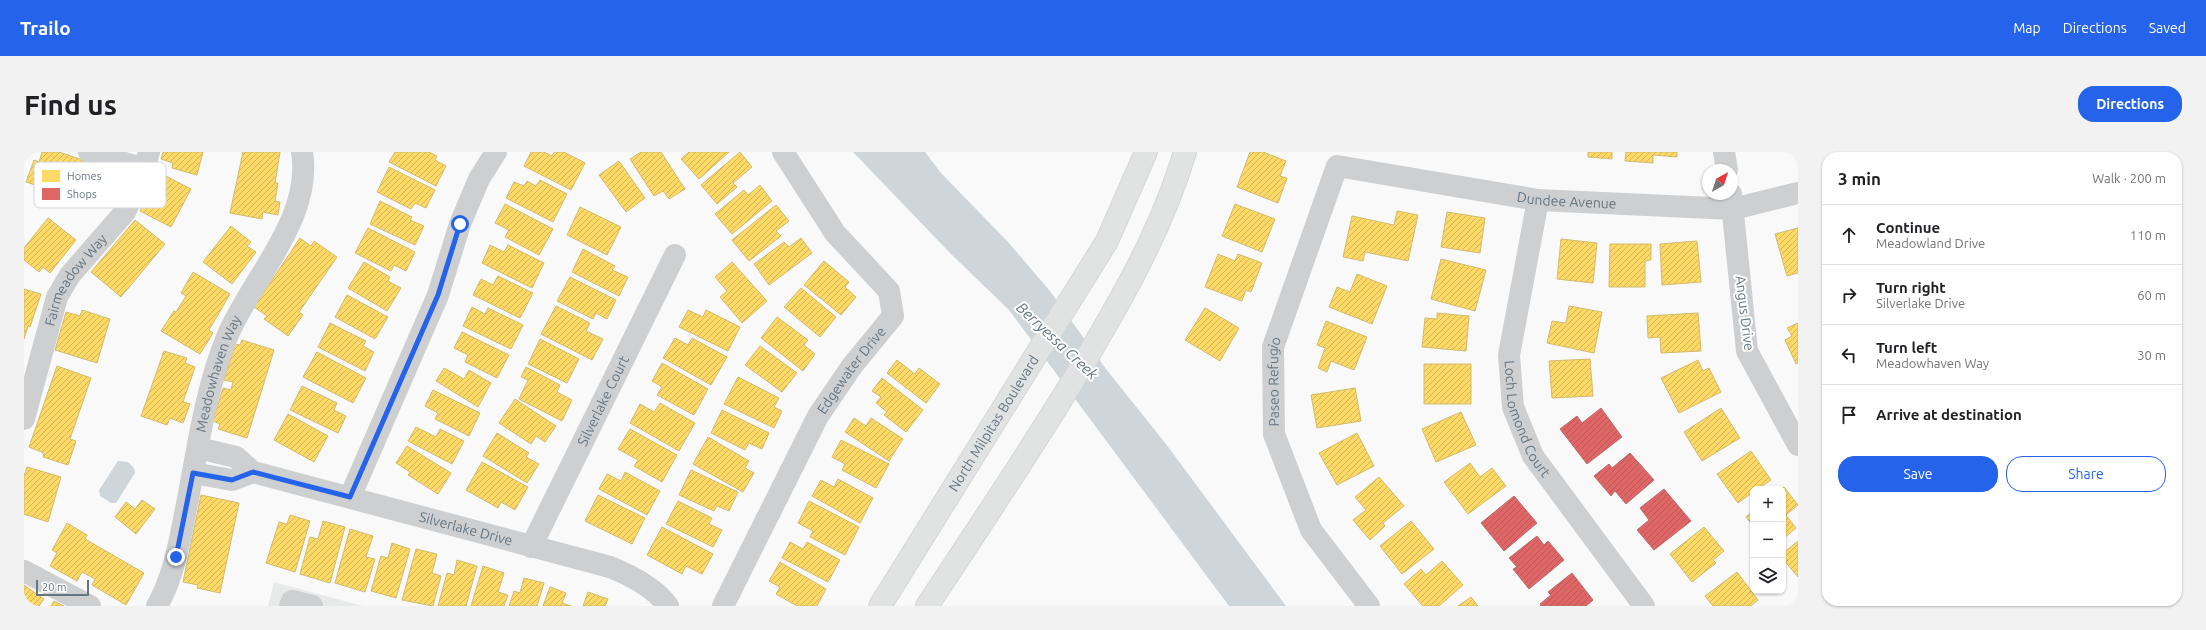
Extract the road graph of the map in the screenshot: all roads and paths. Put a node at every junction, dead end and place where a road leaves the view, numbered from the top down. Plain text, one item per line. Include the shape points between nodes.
1 (89, 152) edge
2 (302, 152) edge
3 (496, 152) edge
4 (783, 152) edge
5 (1146, 152) edge
6 (1185, 152) edge
7 (1724, 152) edge
8 (147, 161) edge
9 (1726, 164) edge
10 (1337, 166) joint
11 (1798, 193) edge
12 (1538, 200) junction
13 (1732, 201) edge
14 (127, 208) edge
15 (675, 255) dead end
16 (24, 419) edge
17 (1798, 445) edge
18 (198, 448) junction
19 (253, 472) junction
20 (193, 473) junction
21 (350, 497) junction
22 (531, 547) junction
23 (24, 571) edge
24 (90, 606) edge
25 (157, 606) edge
26 (290, 606) edge
27 (312, 606) edge
28 (668, 606) edge
29 (723, 606) edge
30 (880, 606) edge
31 (927, 606) edge
32 (1369, 606) edge
33 (1644, 606) edge

1 - 8 street
2 - 18 street, Meadowhaven Way via 301,186 293,216 282,242 240,310 227,337 208,394
3 - 21 street via 479,179 463,218 438,295
4 - 29 street, Edgewater Drive via 835,233 889,291 893,316 852,366 818,416
5 - 30 main road, North Milpitas Boulevard via 1107,241
6 - 31 main road via 1166,209 1114,312 1043,430
7 - 9 street
10 - 12 street, Dundee Avenue
10 - 32 street, Paseo Refugio via 1273,347 1274,434 1311,530
11 - 13 street, Dundee Avenue
12 - 13 street, Dundee Avenue
12 - 33 street, Loch Lomond Court via 1509,354 1513,407 1533,456
13 - 17 street, Angus Drive via 1747,351
14 - 16 street, Fairmeadow Way via 70,275 57,297
15 - 22 street, Silverlake Court
18 - 19 street, Silverlake Drive via 236,457
18 - 20 street, Meadowhaven Way
19 - 20 street via 232,480
19 - 21 street, Silverlake Drive
20 - 25 street, Meadowhaven Way via 176,557
21 - 22 street, Silverlake Drive
22 - 28 street, Silverlake Drive via 621,571 660,596
23 - 24 street
26 - 27 street via 292,601

